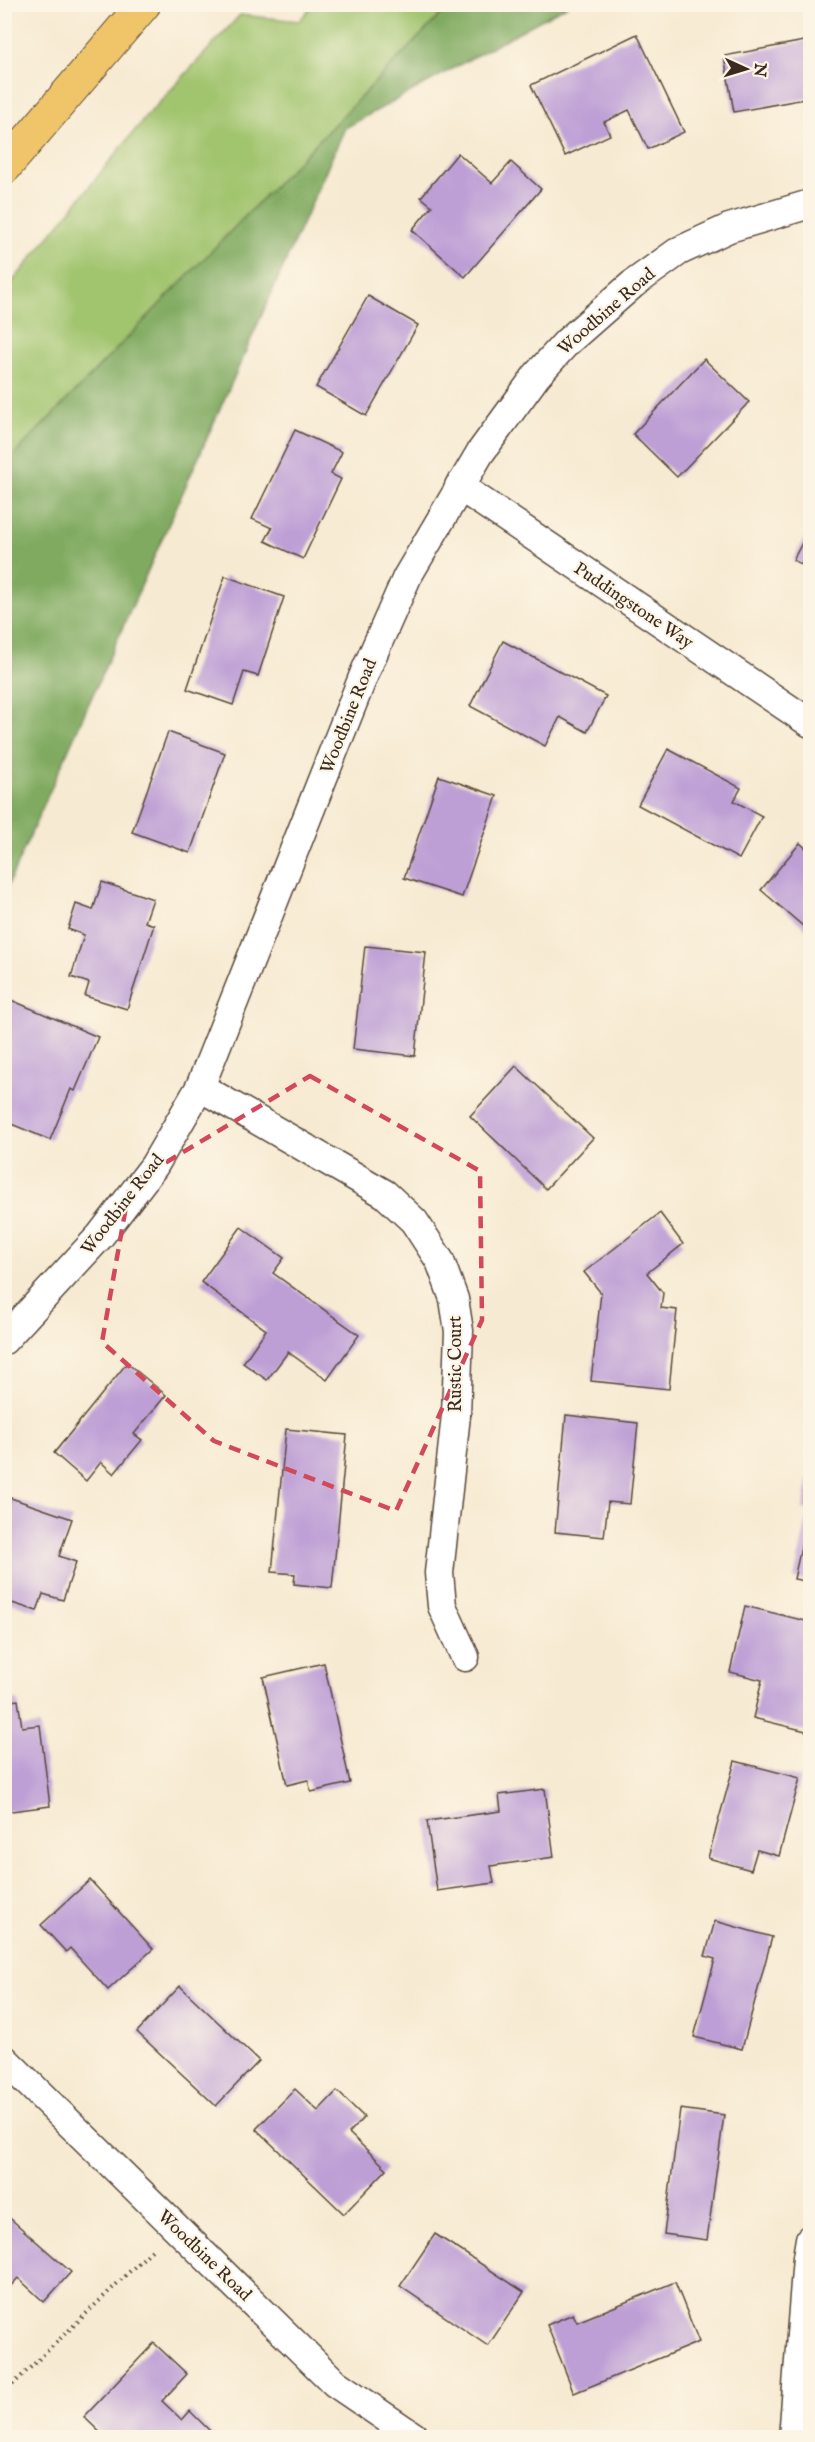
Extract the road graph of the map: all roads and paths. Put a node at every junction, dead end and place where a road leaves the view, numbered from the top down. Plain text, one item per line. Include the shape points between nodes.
1 (144, 4) edge
2 (4, 168) edge
3 (810, 204) edge
4 (459, 486) junction
5 (810, 723) edge
6 (200, 1087) junction
7 (4, 1340) edge
8 (465, 1657) dead end
9 (4, 2059) edge
10 (176, 2226) junction
11 (810, 2239) edge
12 (4, 2393) edge
13 (416, 2438) edge
14 (793, 2438) edge

1 - 2 highway
3 - 4 street, Woodbine Road via 729,228 679,252 633,284 567,342 537,375
4 - 5 street, Puddingstone Way
4 - 6 street, Woodbine Road via 407,577 365,672
6 - 7 street, Woodbine Road via 154,1167 100,1236
6 - 8 street, Rustic Court via 385,1194 414,1221 440,1261 454,1299 459,1330 456,1415 439,1573 442,1606
9 - 10 street, Woodbine Road
10 - 12 path
10 - 13 street, Woodbine Road via 335,2383
11 - 14 street

